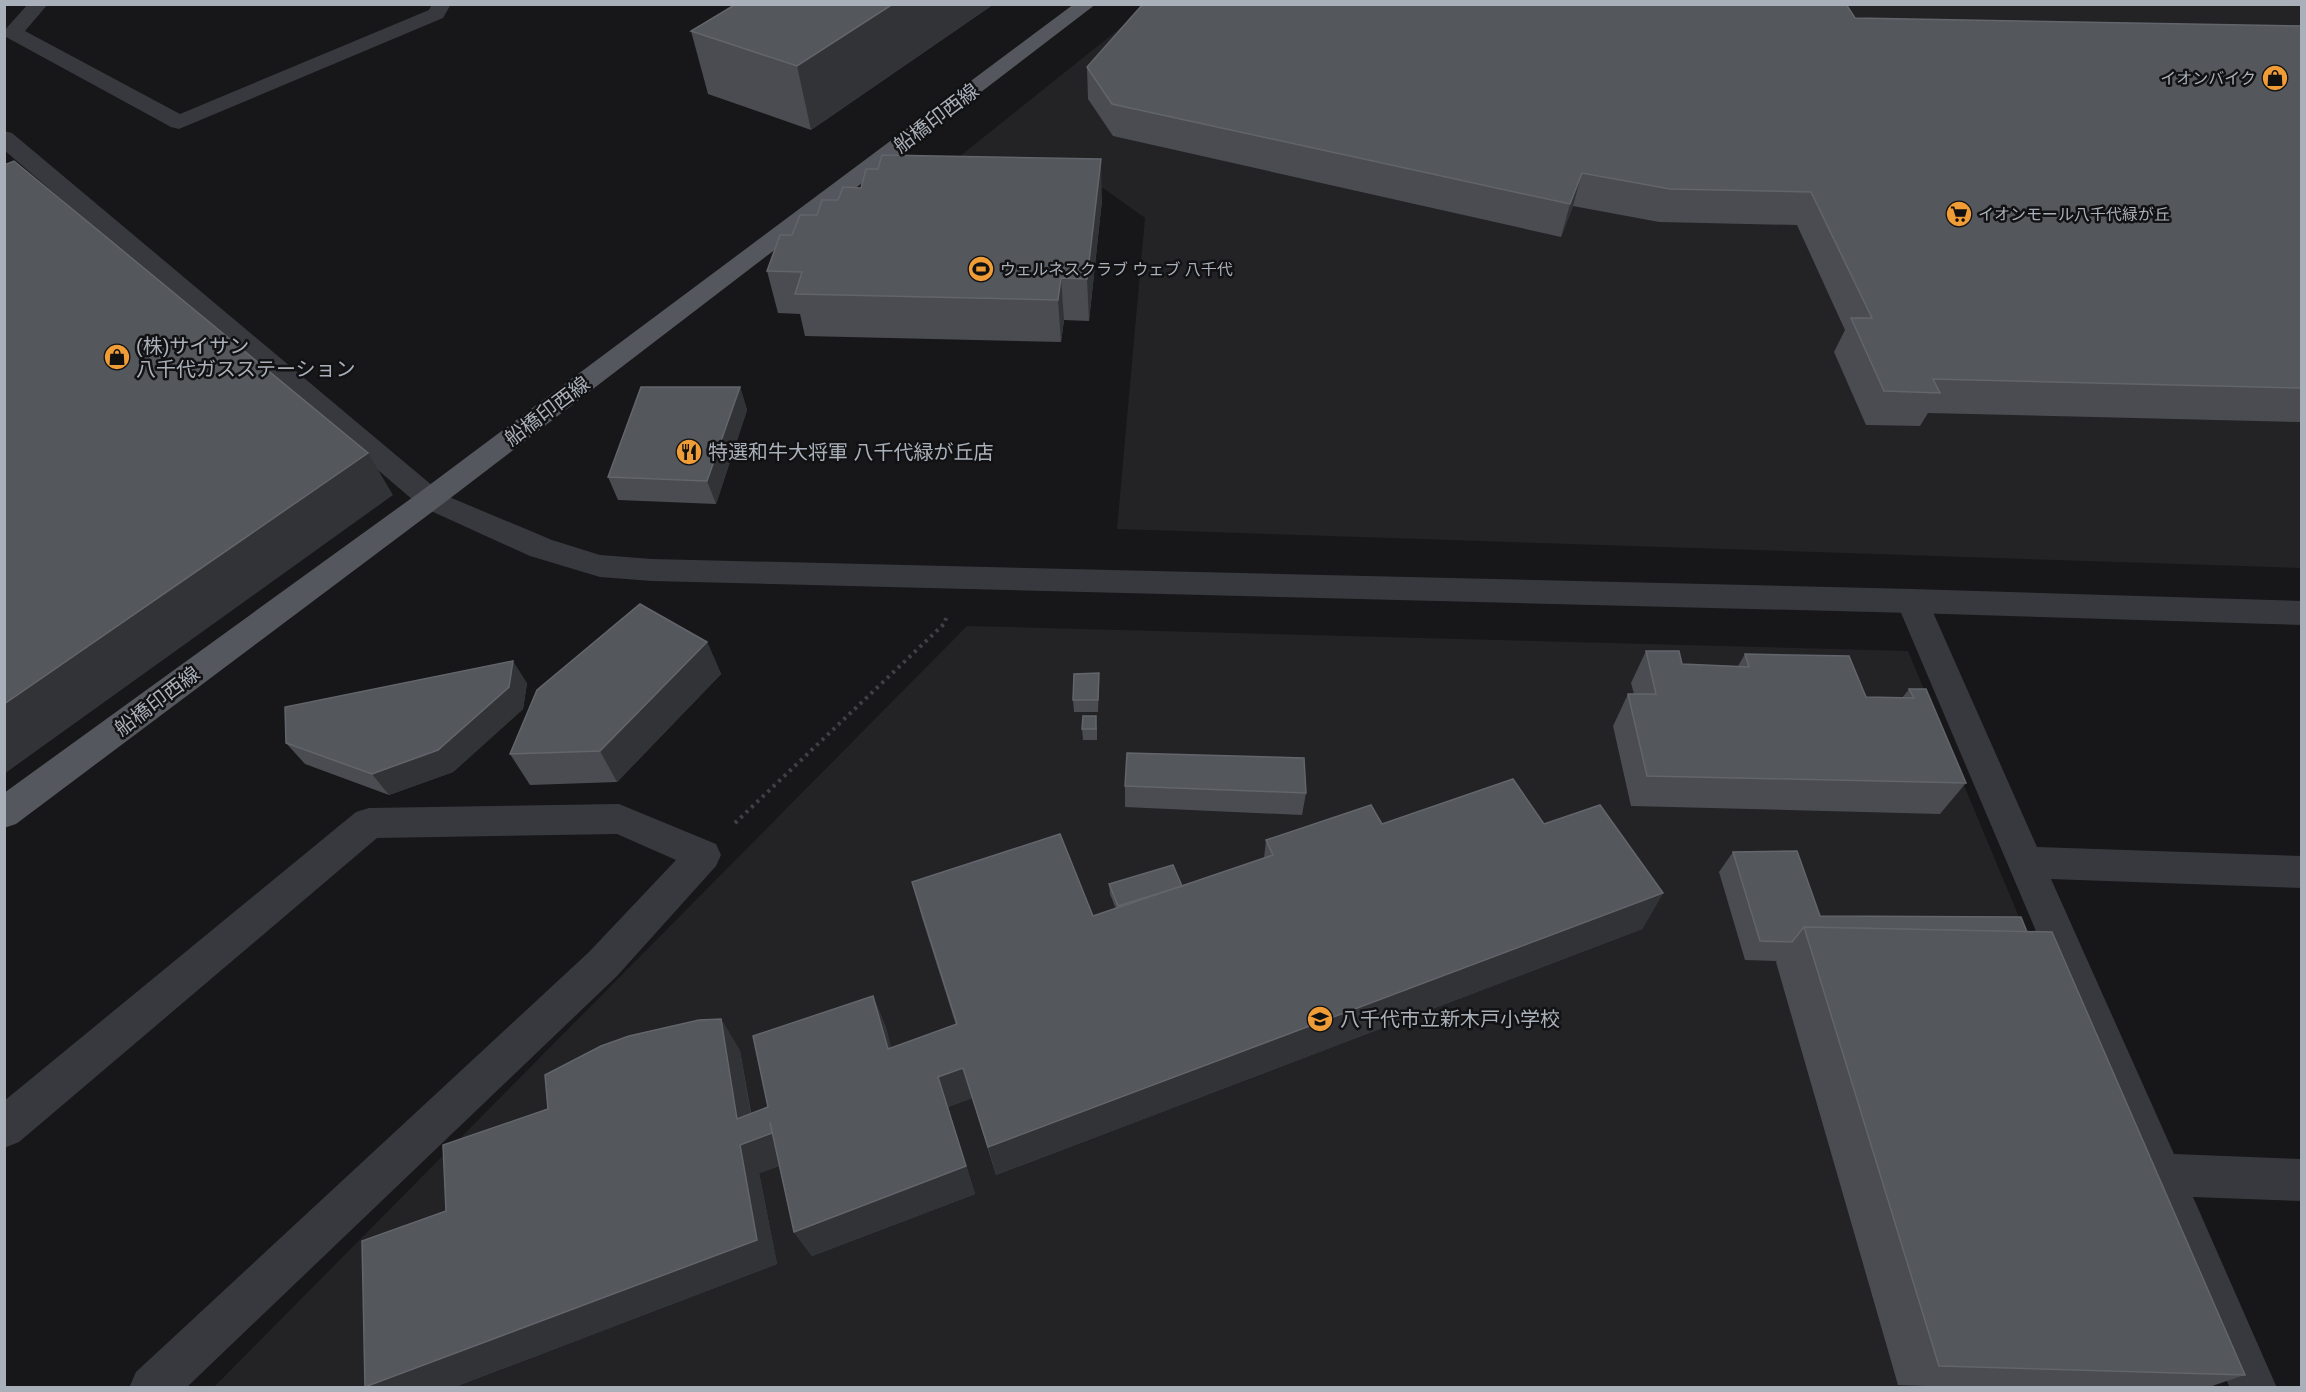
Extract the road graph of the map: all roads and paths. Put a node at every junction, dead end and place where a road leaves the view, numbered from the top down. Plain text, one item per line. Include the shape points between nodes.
1 (39, 4) edge
2 (442, 4) edge
3 (1087, 4) edge
4 (4, 138) edge
5 (430, 499) junction
6 (948, 579) junction
7 (1912, 601) junction
8 (2301, 613) edge
9 (4, 813) edge
10 (702, 855) junction
11 (2026, 862) junction
12 (2301, 872) edge
13 (4, 1128) edge
14 (2163, 1174) junction
15 (2301, 1179) edge
16 (152, 1388) edge
17 (2254, 1388) edge

1 - 2 street via 13,33 179,122 436,14
3 - 5 main road, 船橋印西線
4 - 5 street via 48,187
5 - 6 street via 541,548 600,566
5 - 9 main road, 船橋印西線
6 - 7 street
6 - 10 path via 945,623
7 - 8 street
7 - 11 street
10 - 13 street via 619,819 369,823
10 - 16 street via 603,964
11 - 12 street
11 - 14 street
14 - 15 street
14 - 17 street

